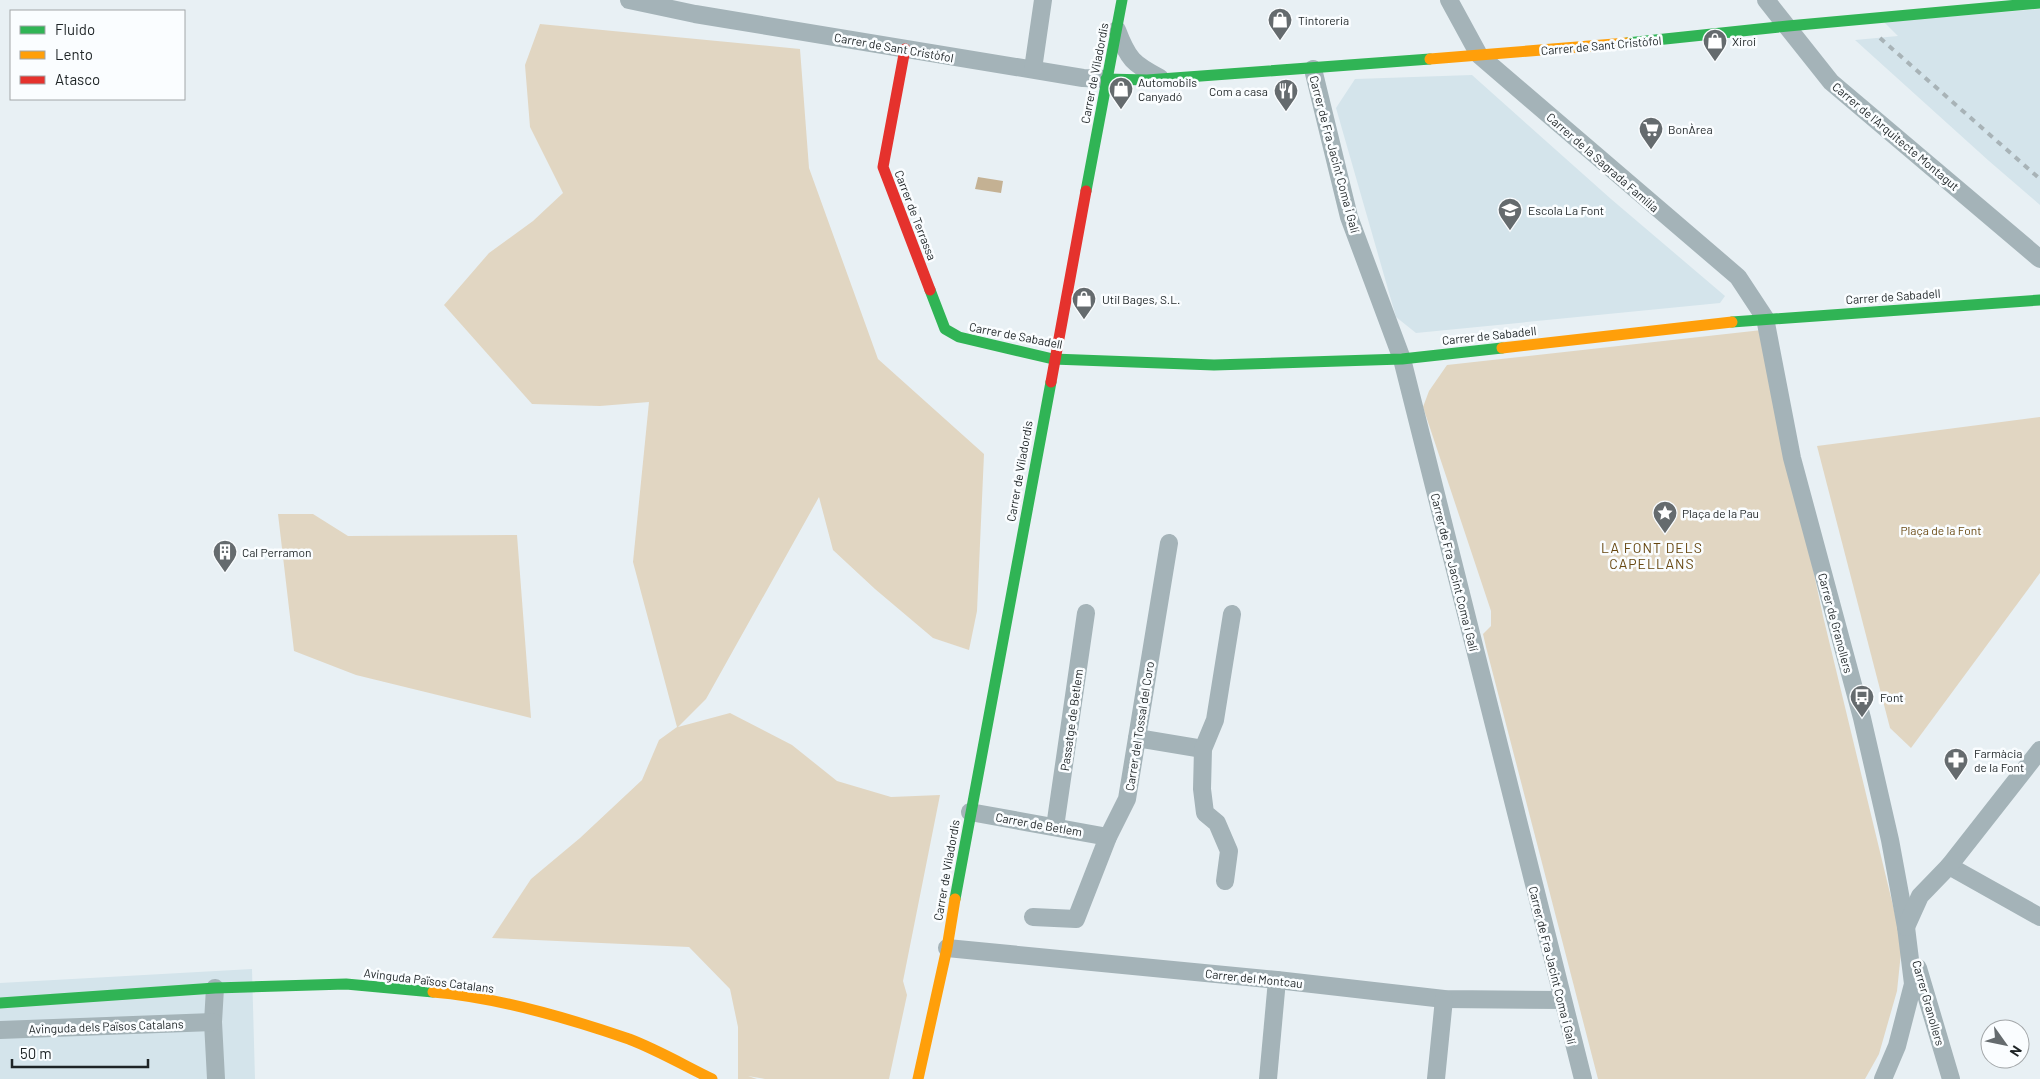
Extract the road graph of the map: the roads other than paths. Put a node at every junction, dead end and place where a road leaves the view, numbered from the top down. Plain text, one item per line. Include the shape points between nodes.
1 (629, 0) edge
2 (1043, 0) edge
3 (1122, 0) edge
4 (1449, 0) edge
5 (1766, 0) edge
6 (2040, 3) edge
7 (696, 7) edge
8 (1788, 26) junction
9 (1117, 30) junction
10 (905, 49) junction
11 (1479, 55) junction
12 (1034, 69) junction
13 (1312, 69) junction
14 (1106, 79) junction
15 (1161, 79) junction
16 (2040, 258) edge
17 (2040, 300) edge
18 (1765, 318) junction
19 (945, 329) joint
20 (1053, 359) junction
21 (1402, 359) junction
22 (1169, 543) dead end
23 (1086, 613) dead end
24 (1232, 614) dead end
25 (1137, 738) junction
26 (1203, 750) junction
27 (2040, 750) edge
28 (970, 812) junction
29 (1055, 828) junction
30 (1108, 837) junction
31 (1949, 866) junction
32 (1224, 881) dead end
33 (1033, 917) dead end
34 (2040, 917) edge
35 (1906, 927) junction
36 (947, 948) junction
37 (1276, 980) junction
38 (215, 988) junction
39 (1444, 999) junction
40 (1562, 1000) junction
41 (0, 1003) edge
42 (213, 1022) junction
43 (0, 1030) edge
44 (216, 1079) edge
45 (712, 1079) edge
46 (918, 1079) edge
47 (1268, 1079) edge
48 (1436, 1079) edge
49 (1583, 1079) edge
50 (1883, 1079) edge
51 (1951, 1079) edge

1 - 7 street, Carrer de Sant Cristòfol
2 - 12 street
3 - 9 street, Carrer de Viladordis
4 - 11 street, Carrer de la Sagrada Família
5 - 8 street, Carrer de l'Arquitecte Montagut
6 - 8 street, Carrer de Sant Cristòfol
7 - 10 street, Carrer de Sant Cristòfol
8 - 11 street, Carrer de Sant Cristòfol via 1678,39
8 - 16 street, Carrer de l'Arquitecte Montagut via 1832,82
9 - 14 street, Carrer de Viladordis
9 - 15 street via 1128,55 1138,67
10 - 12 street, Carrer de Sant Cristòfol
10 - 19 street, Carrer de Terrassa via 883,167
11 - 13 street, Carrer de Sant Cristòfol
11 - 18 street, Carrer de la Sagrada Família via 1738,277
12 - 14 street, Carrer de Sant Cristòfol
13 - 15 street, Carrer de Sant Cristòfol
13 - 21 street, Carrer de Fra Jacint Coma i Galí via 1349,217
14 - 15 street, Carrer de Sant Cristòfol
14 - 20 street, Carrer de Viladordis
17 - 18 street, Carrer de Sabadell
18 - 21 street, Carrer de Sabadell
18 - 35 street, Carrer de Granollers via 1792,458 1862,718
19 - 20 street, Carrer de Sabadell via 959,338
20 - 21 street, Carrer de Sabadell via 1214,364
20 - 28 street, Carrer de Viladordis
21 - 40 street, Carrer de Fra Jacint Coma i Galí
22 - 25 street, Carrer del Tossal del Coro
23 - 29 street, Passatge de Betlem
24 - 26 street via 1215,720
25 - 26 street
25 - 30 street, Carrer del Tossal del Coro via 1127,798
26 - 32 street via 1205,813 1217,823 1229,851
27 - 31 street
28 - 29 street, Carrer de Betlem
28 - 36 street, Carrer de Viladordis
29 - 30 street, Carrer de Betlem
30 - 33 street, Carrer del Tossal del Coro via 1076,919
31 - 34 street
31 - 35 street via 1920,896
35 - 50 street via 1913,984 1897,1046
35 - 51 street, Carrer Granollers
36 - 37 street, Carrer del Montcau
36 - 46 street, Carrer de Viladordis
37 - 39 street, Carrer del Montcau
37 - 47 street
38 - 41 street, Avinguda Països Catalans
38 - 42 street
38 - 45 street, Avinguda Països Catalans via 346,984 445,993 499,1002 631,1040
39 - 40 street, Carrer del Montcau
39 - 48 street
40 - 49 street, Carrer de Fra Jacint Coma i Galí
42 - 43 street, Avinguda dels Països Catalans
42 - 44 street

